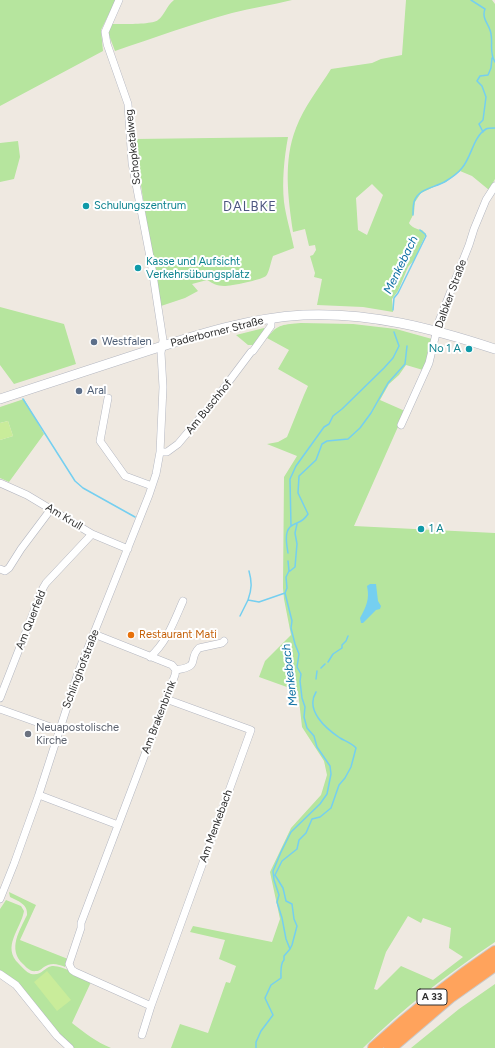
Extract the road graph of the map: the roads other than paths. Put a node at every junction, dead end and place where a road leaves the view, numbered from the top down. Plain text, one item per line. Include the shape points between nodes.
1 (119, 0) edge
2 (495, 186) edge
3 (271, 318) junction
4 (437, 331) junction
5 (162, 346) junction
6 (495, 349) edge
7 (0, 398) edge
8 (108, 398) dead end
9 (401, 425) dead end
10 (160, 452) junction
11 (0, 483) edge
12 (152, 486) junction
13 (51, 509) junction
14 (92, 534) junction
15 (128, 549) junction
16 (0, 569) edge
17 (183, 601) dead end
18 (94, 634) junction
19 (224, 641) dead end
20 (150, 657) junction
21 (176, 670) junction
22 (0, 698) edge
23 (166, 698) junction
24 (0, 709) edge
25 (59, 730) junction
26 (39, 795) junction
27 (118, 825) junction
28 (0, 899) edge
29 (495, 952) edge
30 (495, 965) edge
31 (0, 974) edge
32 (151, 1006) junction
33 (142, 1035) dead end
34 (70, 1048) edge
35 (374, 1048) edge
36 (390, 1048) edge

1 - 5 street, Schopketalweg via 105,32 128,104 132,163 151,262
2 - 4 street, Dalbker Straße via 475,226
3 - 4 main road, Paderborner Straße via 333,315 394,321
3 - 5 main road, Paderborner Straße
3 - 10 street, Am Buschhof via 271,326 215,400 178,444 167,452
4 - 6 main road, Paderborner Straße
4 - 9 street, Dalbker Straße via 429,363
5 - 7 main road, Paderborner Straße
5 - 10 street, Schlinghofstraße
8 - 12 street via 100,441 126,476
10 - 12 street, Schlinghofstraße
11 - 13 street, Am Krull
12 - 15 street, Schlinghofstraße
13 - 14 street, Am Krull
13 - 16 street via 9,568 5,571
14 - 15 street, Am Krull
14 - 22 street, Am Querfeld via 43,588
15 - 18 street, Schlinghofstraße
17 - 20 street via 164,642
18 - 20 street, Am Brakenbrink
18 - 25 street, Schlinghofstraße
19 - 21 street via 199,648 189,668
20 - 21 street, Am Brakenbrink via 172,665
21 - 23 street, Am Brakenbrink
23 - 27 street, Am Brakenbrink
23 - 32 street, Am Menkebach via 250,730
24 - 25 street
25 - 26 street, Schlinghofstraße
26 - 27 street
26 - 28 street, Schlinghofstraße
27 - 32 street, Am Brakenbrink via 81,923 69,960 70,967
29 - 35 highway, A 33 via 440,991
30 - 36 highway, A 33 via 451,996
31 - 34 street via 16,985 57,1036
32 - 33 street, Am Menkebach

